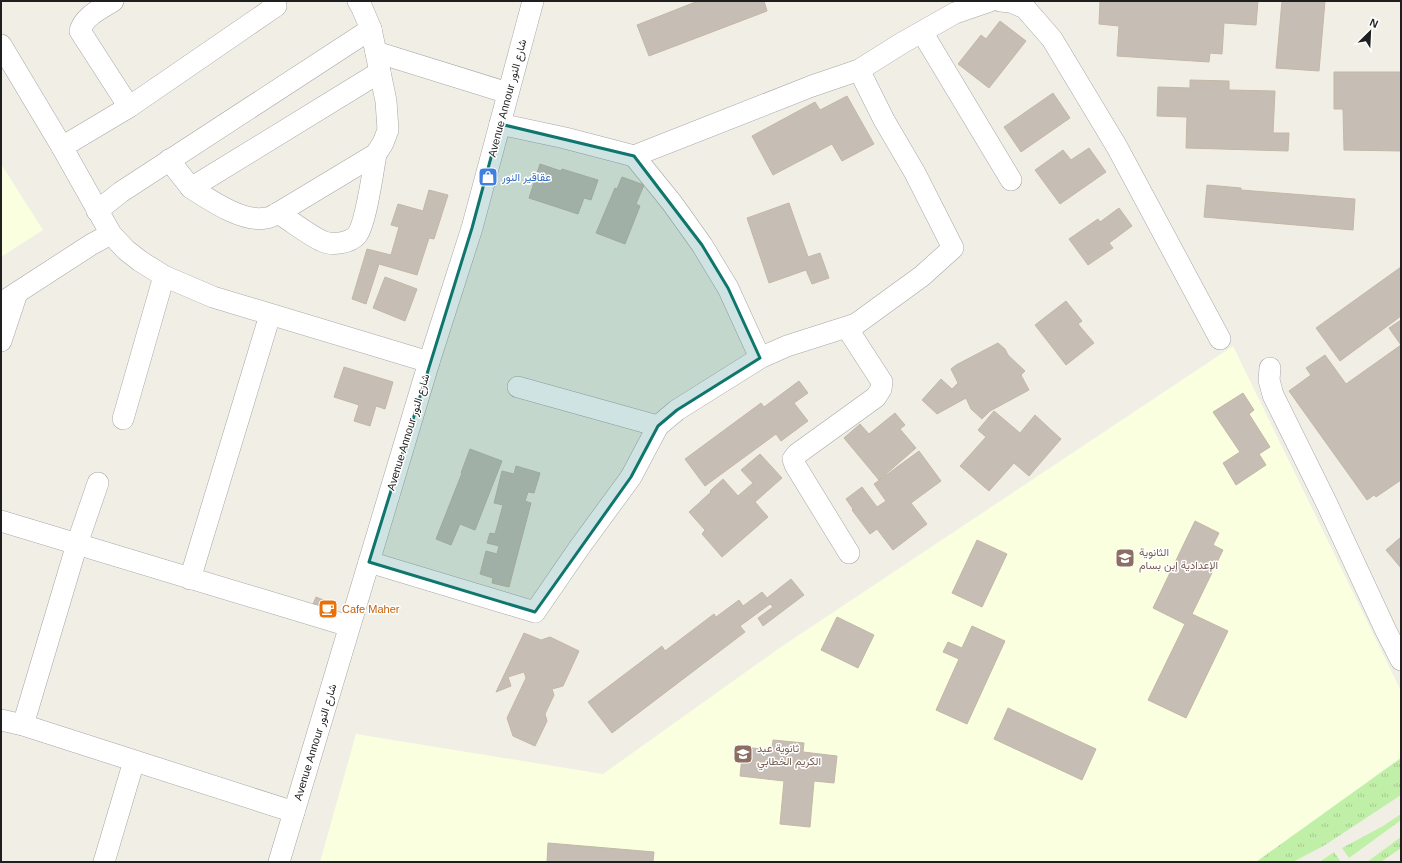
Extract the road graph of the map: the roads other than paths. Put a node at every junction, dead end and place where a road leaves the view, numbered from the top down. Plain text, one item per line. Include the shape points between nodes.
1 (113, 1) edge
2 (358, 1) edge
3 (533, 1) edge
4 (990, 1) edge
5 (1000, 1) edge
6 (277, 3) edge
7 (371, 29) junction
8 (922, 32) junction
9 (1, 45) edge
10 (376, 52) junction
11 (859, 70) junction
12 (380, 72) junction
13 (508, 93) junction
14 (129, 106) junction
15 (500, 124) junction
16 (62, 147) junction
17 (376, 154) junction
18 (634, 156) junction
19 (169, 160) junction
20 (1011, 180) dead end
21 (191, 188) junction
22 (97, 211) junction
23 (278, 213) junction
24 (111, 234) junction
25 (164, 276) junction
26 (9, 298) edge
27 (270, 315) junction
28 (847, 328) junction
29 (1220, 339) dead end
30 (1, 342) edge
31 (760, 358) junction
32 (429, 362) junction
33 (1270, 368) dead end
34 (518, 386) dead end
35 (123, 419) dead end
36 (658, 426) junction
37 (98, 483) dead end
38 (1, 521) edge
39 (77, 544) junction
40 (849, 554) dead end
41 (369, 562) junction
42 (190, 579) junction
43 (349, 626) junction
44 (1401, 660) edge
45 (1, 720) edge
46 (23, 725) junction
47 (134, 761) junction
48 (294, 812) junction
49 (104, 862) edge
50 (279, 862) edge

1 - 14 street via 89,16 80,30
2 - 7 street
3 - 13 street, Avenue Annour شارع النور
4 - 8 street via 955,14
5 - 29 street via 1011,2 1025,8 1052,39 1117,147
6 - 14 street
7 - 10 street
7 - 19 street
8 - 11 street
8 - 20 street
9 - 16 street
10 - 12 street
10 - 13 street
11 - 18 street
11 - 28 street via 953,248 922,276
12 - 17 street via 388,130
12 - 21 street
13 - 15 street, Avenue Annour شارع النور
14 - 16 street
15 - 18 street
15 - 32 street, Avenue Annour شارع النور via 472,228
16 - 22 street
17 - 23 street
17 - 23 street via 362,224 356,235 347,241 336,244 324,242
18 - 31 street via 702,245 728,288
19 - 21 street
19 - 22 street
21 - 23 street via 212,202 249,218 266,218
22 - 24 street
24 - 25 street via 126,250
24 - 26 street
25 - 27 street via 213,297
25 - 35 street
26 - 30 street
27 - 32 street
27 - 42 street
28 - 31 street via 787,346
28 - 40 street via 882,382 881,389 876,397 797,454 794,459 795,465
31 - 36 street via 677,410
32 - 41 street, Avenue Annour شارع النور
33 - 44 street via 1269,380 1273,395
34 - 36 street
36 - 41 street via 631,477 536,612
37 - 39 street
38 - 39 street
39 - 42 street
39 - 46 street
41 - 43 street, Avenue Annour شارع النور
42 - 43 street
43 - 48 street, Avenue Annour شارع النور
45 - 46 street
46 - 47 street
47 - 48 street
47 - 49 street
48 - 50 street, Avenue Annour شارع النور

